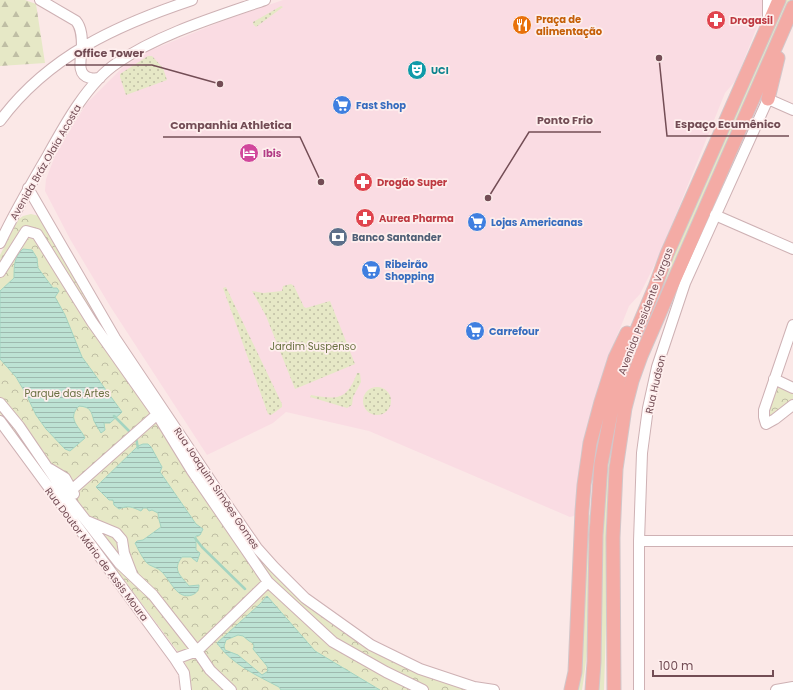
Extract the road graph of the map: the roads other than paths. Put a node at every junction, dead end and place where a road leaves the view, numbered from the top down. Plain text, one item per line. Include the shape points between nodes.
1 (40, 0) edge
2 (265, 0) edge
3 (768, 0) edge
4 (779, 0) edge
5 (186, 1) edge
6 (57, 4) edge
7 (793, 7) edge
8 (768, 24) junction
9 (784, 26) junction
10 (82, 48) junction
11 (100, 78) junction
12 (768, 99) junction
13 (793, 110) edge
14 (0, 121) edge
15 (28, 188) junction
16 (715, 215) junction
17 (3, 231) edge
18 (0, 243) edge
19 (793, 249) edge
20 (0, 272) edge
21 (655, 287) junction
22 (793, 324) edge
23 (774, 379) junction
24 (793, 388) edge
25 (0, 403) edge
26 (793, 405) edge
27 (160, 411) junction
28 (0, 421) edge
29 (69, 492) junction
30 (83, 516) junction
31 (639, 541) junction
32 (793, 541) edge
33 (135, 578) junction
34 (268, 582) junction
35 (197, 651) junction
36 (175, 659) junction
37 (793, 687) edge
38 (420, 689) edge
39 (186, 690) edge
40 (231, 690) edge
41 (494, 690) edge
42 (571, 690) edge
43 (592, 690) edge
44 (614, 690) edge
45 (639, 690) edge
46 (776, 690) edge

1 - 6 street
2 - 11 street, Avenida Bráz Olaia Acosta via 149,45 115,64
3 - 8 street
4 - 8 main road, Avenida Presidente Vargas
5 - 10 street via 125,24
6 - 10 street via 80,25
7 - 9 main road, Avenida Presidente Vargas
8 - 21 main road, Avenida Presidente Vargas via 670,246
9 - 12 main road via 783,40
9 - 44 main road, Avenida Presidente Vargas via 641,356 625,408 616,468 613,538
10 - 11 street via 79,63 83,74 90,78
10 - 14 street via 37,79
11 - 15 street, Avenida Bráz Olaia Acosta via 75,109
12 - 13 street
12 - 16 street, Rua Hudson
15 - 17 street, Avenida Bráz Olaia Acosta
15 - 27 street, Rua Joaquim Simões Gomes
16 - 19 street
16 - 31 street, Rua Hudson via 685,283 657,367 642,453
17 - 18 street, Avenida Bráz Olaia Acosta
20 - 27 street via 26,231 38,234 92,322
21 - 42 main road via 648,290 615,358 590,443 584,485 575,672
21 - 43 main road, Avenida Presidente Vargas via 620,375 601,464 596,535
22 - 23 street
23 - 24 street
23 - 26 street via 764,410 766,424
25 - 29 street via 47,467
27 - 29 street
27 - 34 street via 192,471
27 - 41 street, Rua Joaquim Simões Gomes via 257,548 305,598 378,649 420,669 474,687
28 - 36 street, Rua Doutor Mário de Assis Moura
29 - 30 street
30 - 33 street via 119,564
30 - 33 street via 116,533 122,540 124,553
31 - 32 street
31 - 45 street, Rua Hudson
33 - 35 street via 153,595
34 - 35 street
34 - 38 street via 334,642
35 - 36 street
35 - 40 street via 210,670
36 - 39 street, Rua Doutor Mário de Assis Moura via 184,673
37 - 46 street

